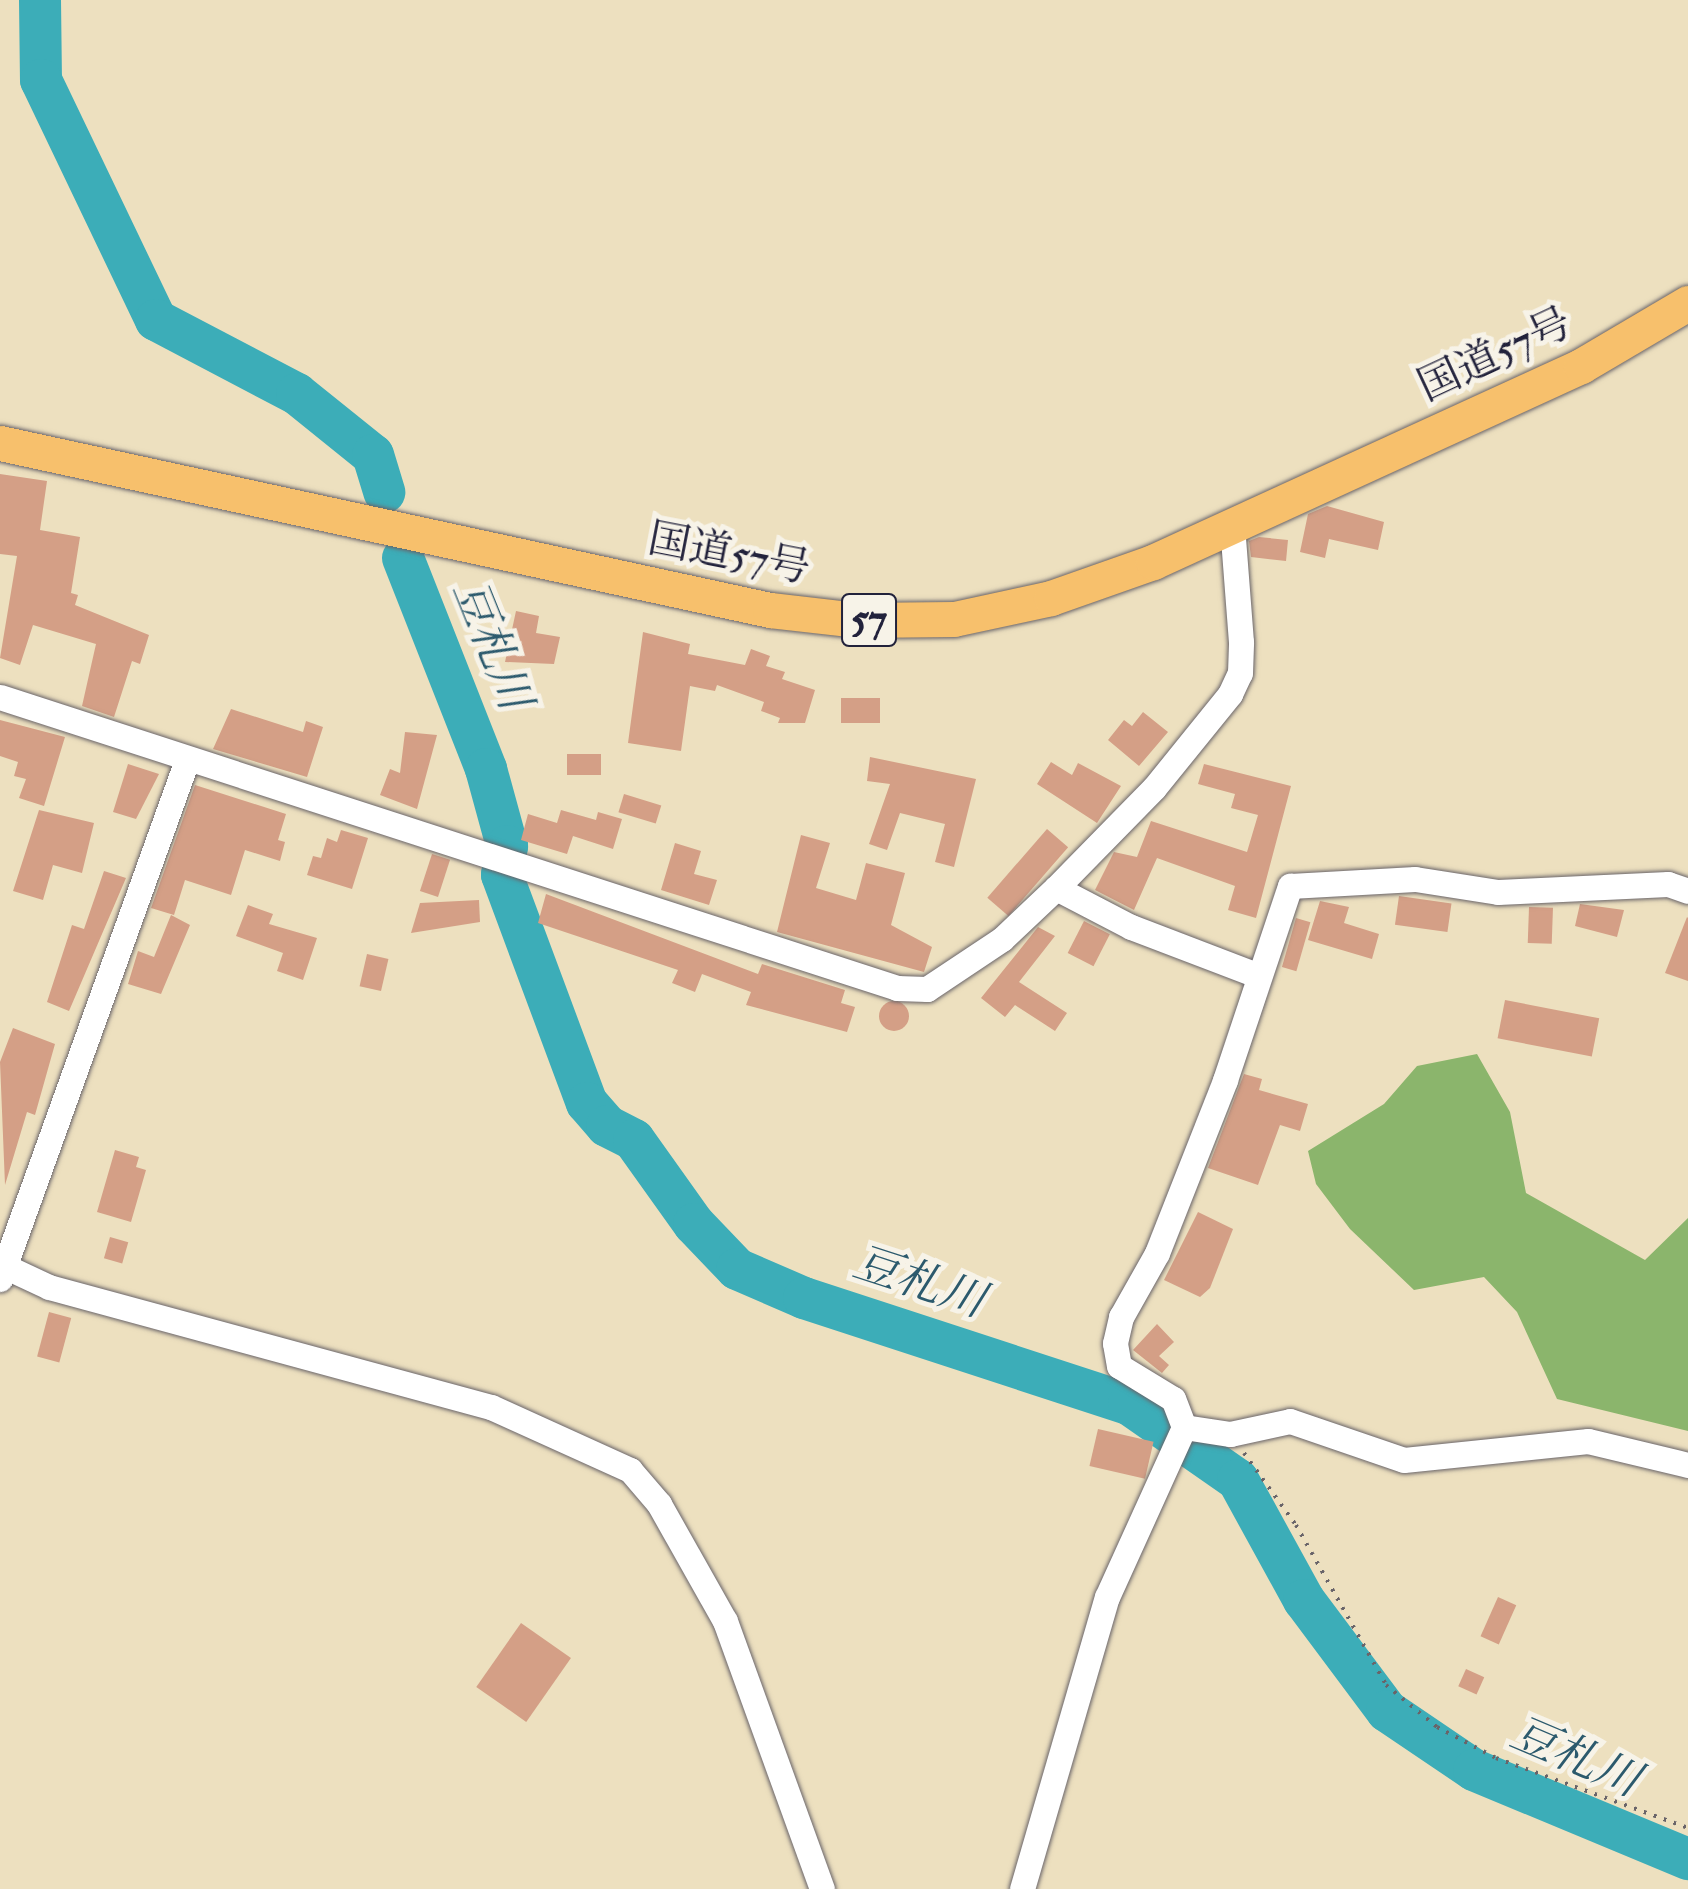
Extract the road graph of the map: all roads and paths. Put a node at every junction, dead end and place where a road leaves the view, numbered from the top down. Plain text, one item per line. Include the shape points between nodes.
1 (1688, 303) edge
2 (0, 443) edge
3 (1232, 526) junction
4 (0, 697) edge
5 (187, 760) junction
6 (1056, 888) junction
7 (1688, 890) edge
8 (1257, 974) junction
9 (1, 1270) edge
10 (1184, 1427) junction
11 (1230, 1434) junction
12 (1688, 1466) edge
13 (1688, 1828) edge
14 (822, 1889) edge
15 (1022, 1889) edge

1 - 3 highway, 国道57号 / 57 via 1581,366
2 - 3 highway, 国道57号 / 57 via 696,594 858,620 999,612 1095,585
3 - 6 street via 1240,673 1154,788
4 - 5 street
5 - 6 street via 897,988 927,989 948,978
5 - 9 street
6 - 8 street via 1131,927
7 - 8 street via 1668,884 1498,892 1415,878 1290,886
8 - 10 street via 1225,1080 1115,1342 1119,1366 1172,1399
9 - 14 street via 491,1407 630,1470 659,1504 725,1621
10 - 11 street
10 - 15 street via 1107,1597
11 - 12 street via 1290,1422 1404,1460 1588,1441
11 - 13 path via 1296,1524 1386,1685 1437,1727 1496,1758

